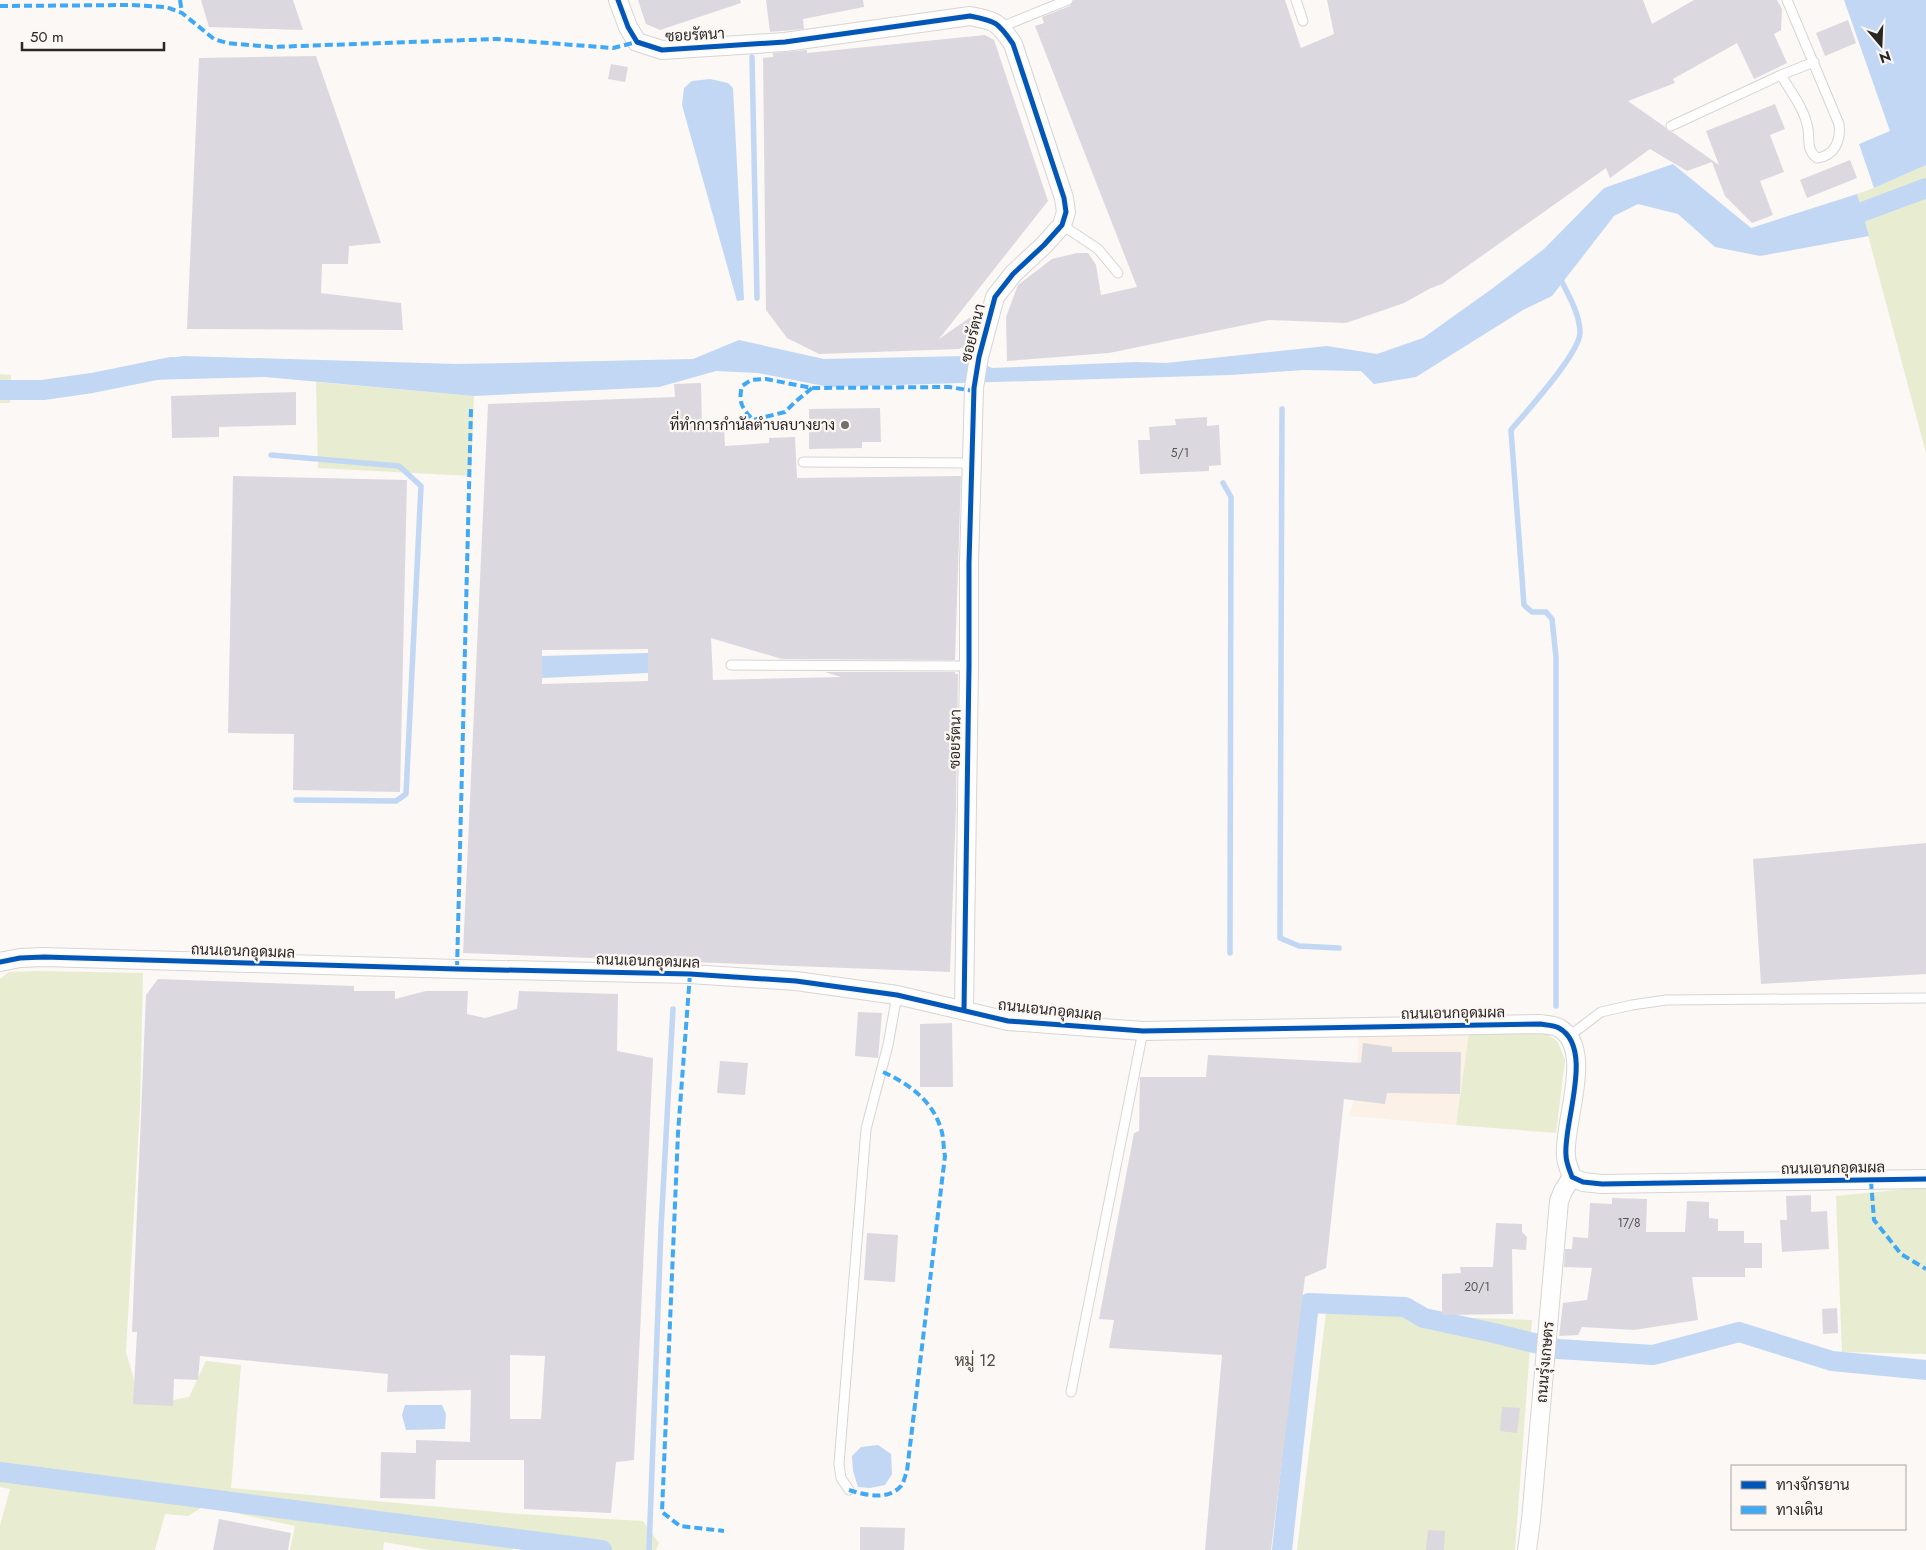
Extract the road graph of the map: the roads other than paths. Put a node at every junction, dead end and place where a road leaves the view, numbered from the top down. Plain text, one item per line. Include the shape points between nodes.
1 (618, 0) edge
2 (1068, 0) edge
3 (1296, 0) edge
4 (1788, 0) edge
5 (1303, 21) dead end
6 (1001, 27) junction
7 (1814, 62) junction
8 (1781, 75) junction
9 (1671, 126) dead end
10 (1062, 225) junction
11 (1118, 273) dead end
12 (803, 462) dead end
13 (972, 463) junction
14 (731, 665) dead end
15 (969, 666) junction
16 (0, 962) edge
17 (897, 995) junction
18 (1926, 998) edge
19 (964, 1010) junction
20 (1143, 1031) junction
21 (1568, 1037) junction
22 (1572, 1178) junction
23 (1925, 1179) edge
24 (1070, 1392) dead end
25 (849, 1490) dead end
26 (1527, 1550) edge

1 - 6 street, ซอยรัตนา via 637,42 662,50 785,42 970,16 990,20
2 - 6 lane
3 - 5 lane
4 - 7 lane
6 - 10 street via 1013,44 1064,198 1066,212
7 - 8 lane
7 - 8 lane via 1839,124 1840,136 1835,148 1824,157 1817,158 1811,153 1808,128
8 - 9 lane
10 - 11 lane via 1098,249
10 - 13 street, ซอยรัตนา via 995,297 974,388
12 - 13 lane
13 - 15 street, ซอยรัตนา
14 - 15 lane
15 - 19 street, ซอยรัตนา
16 - 17 street, ถนนเอนกอุดมผล via 44,957 690,974 796,982
17 - 19 street, ถนนเอนกอุดมผล
17 - 25 lane via 888,1045 866,1129 839,1464 841,1478
18 - 21 lane via 1666,1000 1601,1012
19 - 20 street, ถนนเอนกอุดมผล via 1008,1021
20 - 21 street, ถนนเอนกอุดมผล via 1540,1024 1558,1027
20 - 24 lane
21 - 22 street via 1575,1049 1576,1066 1566,1155
22 - 23 street, ถนนเอนกอุดมผล via 1602,1184
22 - 26 street, ถนนรุ่งเกษตร via 1559,1201

